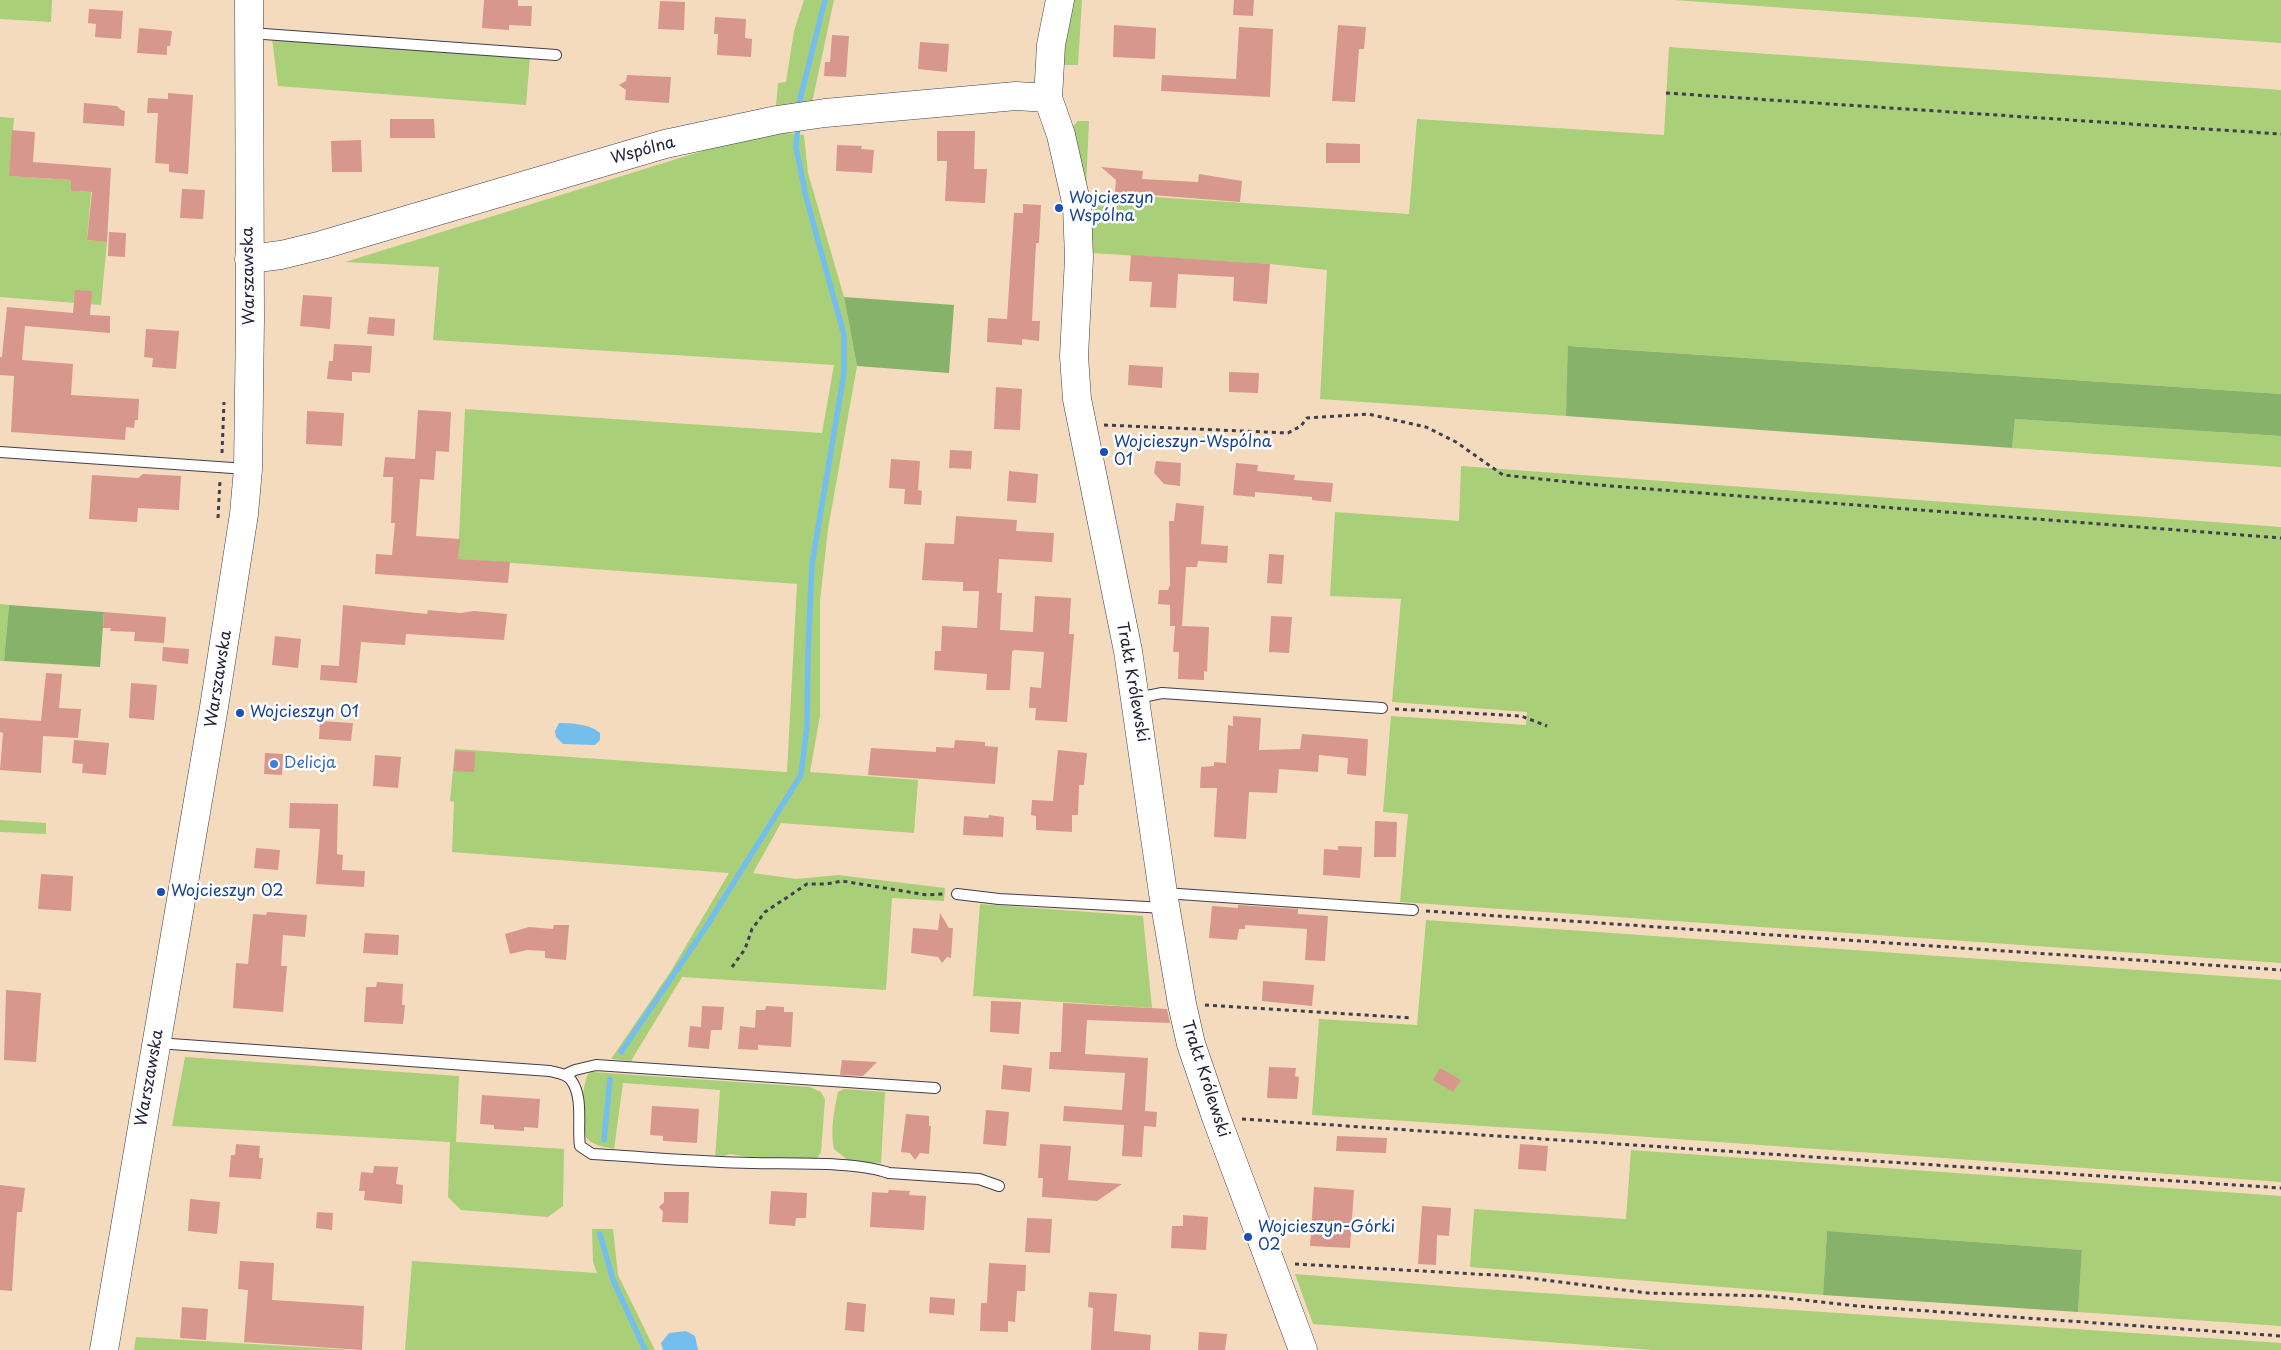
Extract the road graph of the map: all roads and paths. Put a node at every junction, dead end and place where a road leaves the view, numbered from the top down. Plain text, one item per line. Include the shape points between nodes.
1 (250, 0) edge
2 (1060, 0) edge
3 (249, 33) junction
4 (556, 55) dead end
5 (1666, 93) dead end
6 (1048, 98) junction
7 (2281, 134) edge
8 (249, 259) junction
9 (224, 398) dead end
10 (1081, 424) junction
11 (0, 452) edge
12 (221, 466) junction
13 (248, 469) junction
14 (218, 525) dead end
15 (2281, 538) edge
16 (1136, 698) junction
17 (1382, 708) joint
18 (1548, 726) dead end
19 (957, 894) joint
20 (1165, 901) junction
21 (1413, 910) joint
22 (732, 967) dead end
23 (2281, 970) edge
24 (1182, 1004) junction
25 (1411, 1018) dead end
26 (156, 1043) junction
27 (564, 1075) junction
28 (935, 1088) dead end
29 (1216, 1117) junction
30 (998, 1186) dead end
31 (2281, 1188) edge
32 (1272, 1265) junction
33 (2281, 1336) edge
34 (104, 1350) edge
35 (1302, 1350) edge

1 - 3 street, Warszawska
2 - 6 street, Trakt Królewski via 1051,45
3 - 4 lane
3 - 8 street, Warszawska
5 - 7 path
6 - 8 street, Wspólna via 1016,96 777,120 665,144 322,245
6 - 10 street, Trakt Królewski via 1061,135 1077,206 1074,374
8 - 13 street, Warszawska
9 - 12 path
10 - 15 path via 1288,433 1301,426 1307,418 1368,414 1426,427 1456,442 1503,475
10 - 16 street, Trakt Królewski
11 - 12 lane
12 - 13 lane
12 - 14 path
13 - 26 street, Warszawska via 235,580
16 - 17 lane via 1162,693
16 - 20 street, Trakt Królewski
17 - 18 path via 1521,716
19 - 20 lane via 999,898
19 - 22 path via 927,895 842,881 807,884 765,912
20 - 21 lane
20 - 24 street, Trakt Królewski
21 - 23 path
24 - 25 path
24 - 29 street, Trakt Królewski via 1191,1044
26 - 27 lane via 550,1071
26 - 34 street, Warszawska
27 - 28 lane via 596,1065
27 - 30 lane via 571,1080 578,1098 580,1146 592,1154 869,1168 889,1173 979,1180
29 - 31 path
29 - 32 street, Trakt Królewski
32 - 33 path via 1512,1276 1648,1293 1767,1296 1867,1307
32 - 35 street, Trakt Królewski

